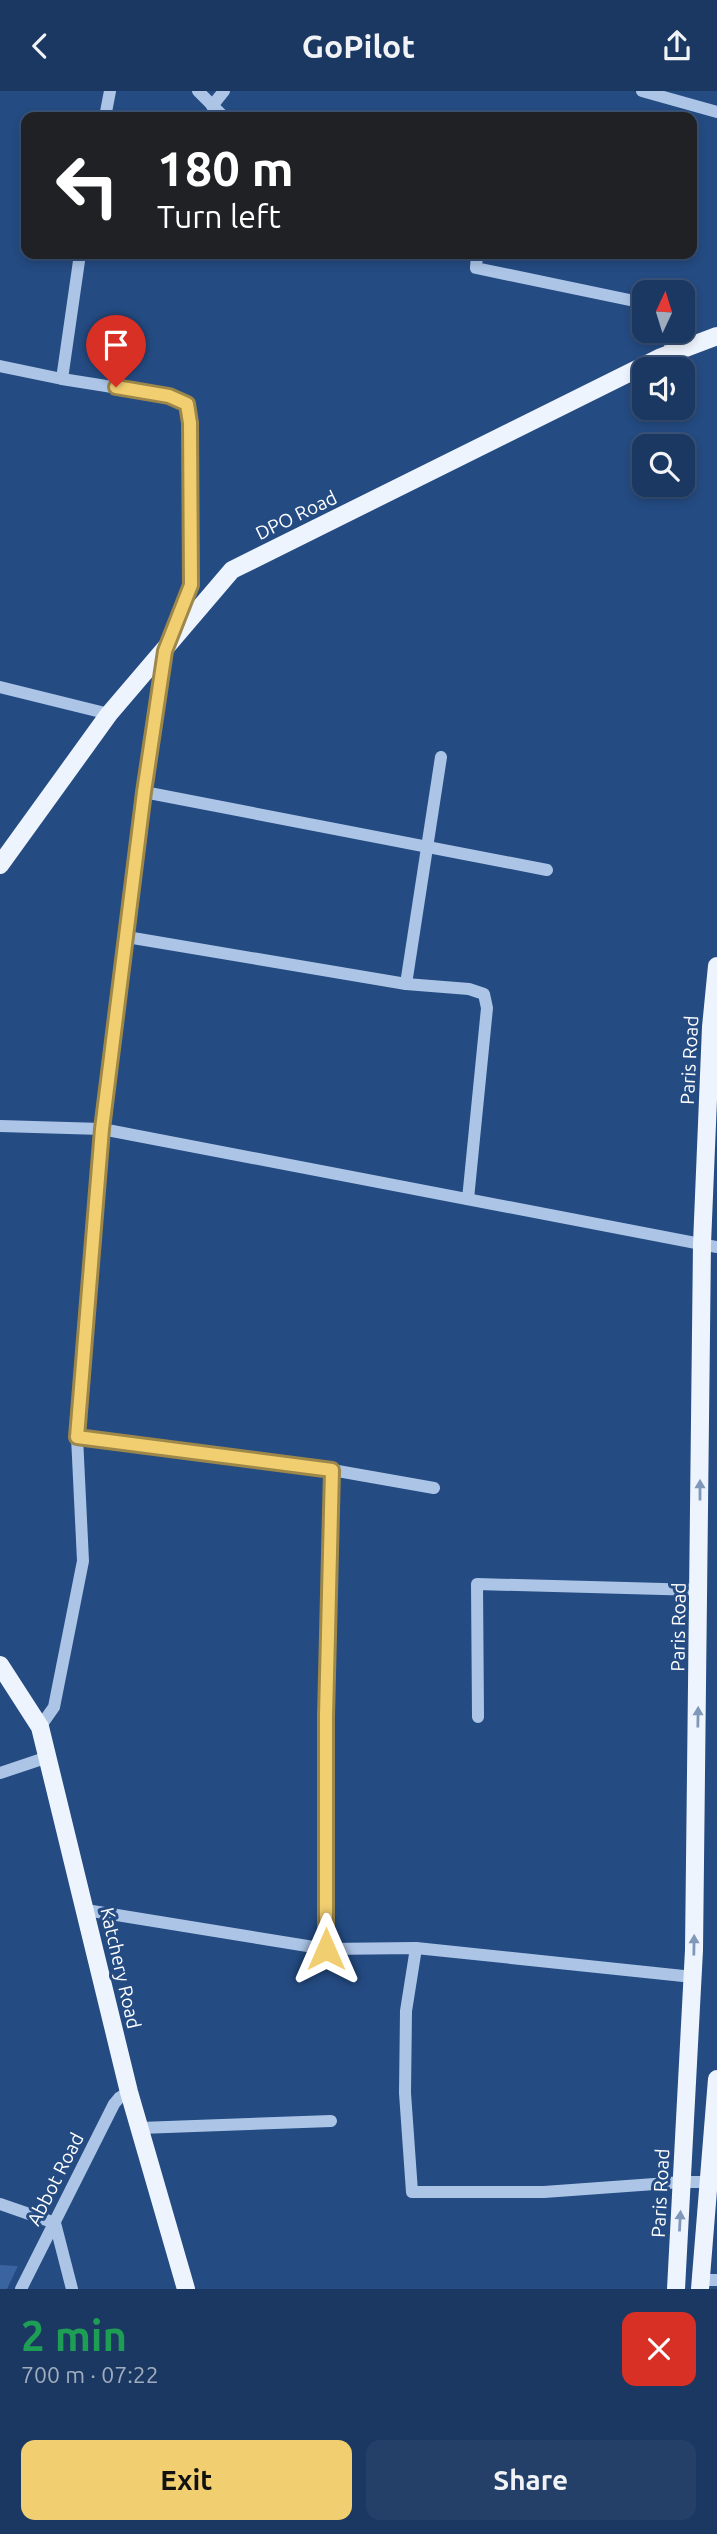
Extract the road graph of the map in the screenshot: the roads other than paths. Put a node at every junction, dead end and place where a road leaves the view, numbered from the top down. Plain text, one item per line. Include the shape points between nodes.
1 (110, 91) edge
2 (198, 91) edge
3 (225, 91) edge
4 (642, 91) edge
5 (212, 106) junction
6 (106, 112) edge
7 (219, 112) edge
8 (717, 112) edge
9 (79, 259) edge
10 (477, 259) edge
11 (632, 300) edge
12 (717, 336) edge
13 (670, 343) edge
14 (673, 352) junction
15 (0, 366) edge
16 (62, 379) junction
17 (165, 651) junction
18 (0, 687) edge
19 (109, 715) junction
20 (441, 757) dead end
21 (144, 792) junction
22 (428, 847) junction
23 (0, 865) edge
24 (547, 870) dead end
25 (127, 937) junction
26 (717, 966) edge
27 (406, 984) junction
28 (714, 1028) edge
29 (0, 1126) edge
30 (102, 1129) junction
31 (468, 1199) junction
32 (710, 1245) edge
33 (77, 1437) junction
34 (332, 1470) junction
35 (434, 1488) dead end
36 (699, 1590) junction
37 (0, 1665) edge
38 (478, 1717) dead end
39 (40, 1727) junction
40 (48, 1757) junction
41 (0, 1773) edge
42 (86, 1910) junction
43 (416, 1948) junction
44 (326, 1949) junction
45 (693, 1977) junction
46 (717, 2079) edge
47 (129, 2092) junction
48 (331, 2121) dead end
49 (140, 2128) junction
50 (682, 2182) junction
51 (709, 2182) junction
52 (0, 2204) edge
53 (55, 2223) junction
54 (706, 2283) edge
55 (21, 2289) edge
56 (72, 2289) edge
57 (186, 2289) edge
58 (676, 2289) edge

1 - 6 street
2 - 5 street
3 - 5 street
4 - 8 street
5 - 7 street
9 - 16 street
10 - 11 street via 476,268
12 - 14 main road, DPO Road
13 - 14 street
14 - 17 main road, DPO Road via 232,569
15 - 16 street
16 - 17 street via 169,396 187,404 191,585
17 - 19 main road, DPO Road
17 - 21 street
18 - 19 street
19 - 23 main road, DPO Road
20 - 22 street
21 - 22 street
21 - 25 street
22 - 24 street
22 - 27 street
25 - 27 street
25 - 30 street
26 - 28 main road, Paris Road
27 - 31 street via 469,989 484,994 487,1001
28 - 32 main road, Paris Road
29 - 30 street
30 - 31 street
30 - 33 street
31 - 32 street
36 -> 32 main road, Paris Road
33 - 34 street
33 - 39 street via 83,1561 54,1707
34 - 35 street
34 - 44 street
36 - 38 street via 477,1584
45 -> 36 main road, Paris Road
37 - 39 main road, Katchery Road
39 - 40 main road, Katchery Road
40 - 41 street
40 - 42 main road, Katchery Road
42 - 44 street
42 - 47 main road, Katchery Road
43 - 44 street
43 - 45 street
43 - 50 street via 406,2011 405,2093 412,2192 544,2193
45 - 50 main road, Paris Road
46 - 51 main road
47 - 49 main road, Katchery Road
47 - 53 street, Abbot Road via 114,2104
48 - 49 street
49 - 57 main road, Katchery Road
50 - 51 street
58 -> 50 main road, Paris Road
51 - 54 main road
52 - 53 street
53 - 55 street, Abbot Road
53 - 56 street

